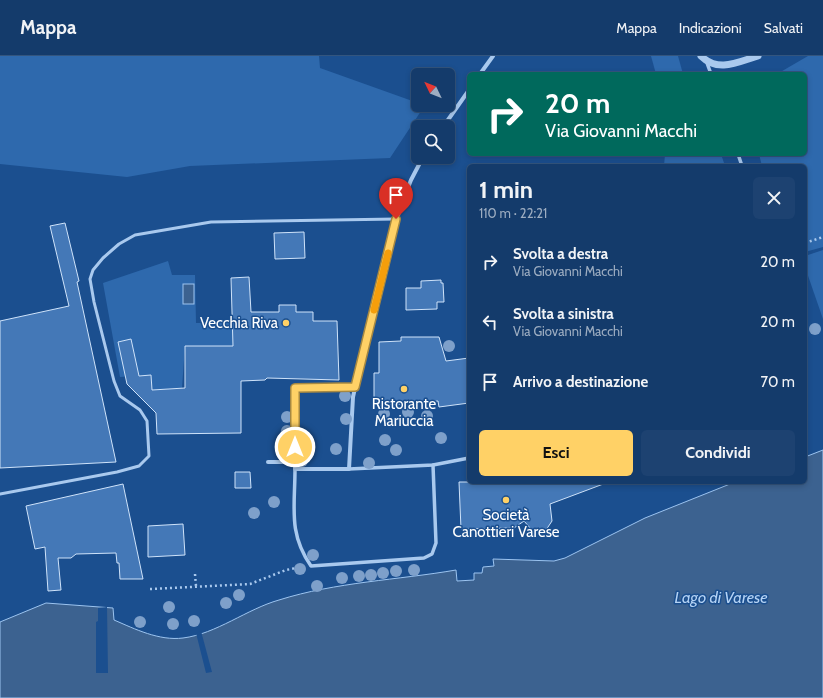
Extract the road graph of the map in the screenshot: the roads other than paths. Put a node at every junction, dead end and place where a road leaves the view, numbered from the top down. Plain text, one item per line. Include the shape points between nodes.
1 (493, 56) edge
2 (701, 56) edge
3 (758, 56) edge
4 (707, 62) junction
5 (481, 72) edge
6 (710, 72) edge
7 (467, 93) edge
8 (448, 120) edge
9 (420, 164) edge
10 (396, 219) junction
11 (355, 387) junction
12 (467, 458) edge
13 (268, 462) dead end
14 (295, 462) junction
15 (433, 465) junction
16 (295, 469) junction
17 (349, 469) junction
18 (0, 494) edge

1 - 5 street
2 - 4 street
3 - 4 street via 724,66 715,66
4 - 6 street
7 - 8 street
9 - 10 street via 404,195
10 - 11 street
10 - 18 lane via 211,222 135,235 119,244 93,270 90,279 114,381 120,396 140,410 147,421 149,456 139,466 117,472
11 - 14 street via 295,388
11 - 17 street via 351,412
12 - 15 street
13 - 14 street
14 - 16 street
15 - 16 street via 436,543 432,554 424,558 311,566 301,549 294,527
15 - 17 street
16 - 17 street

